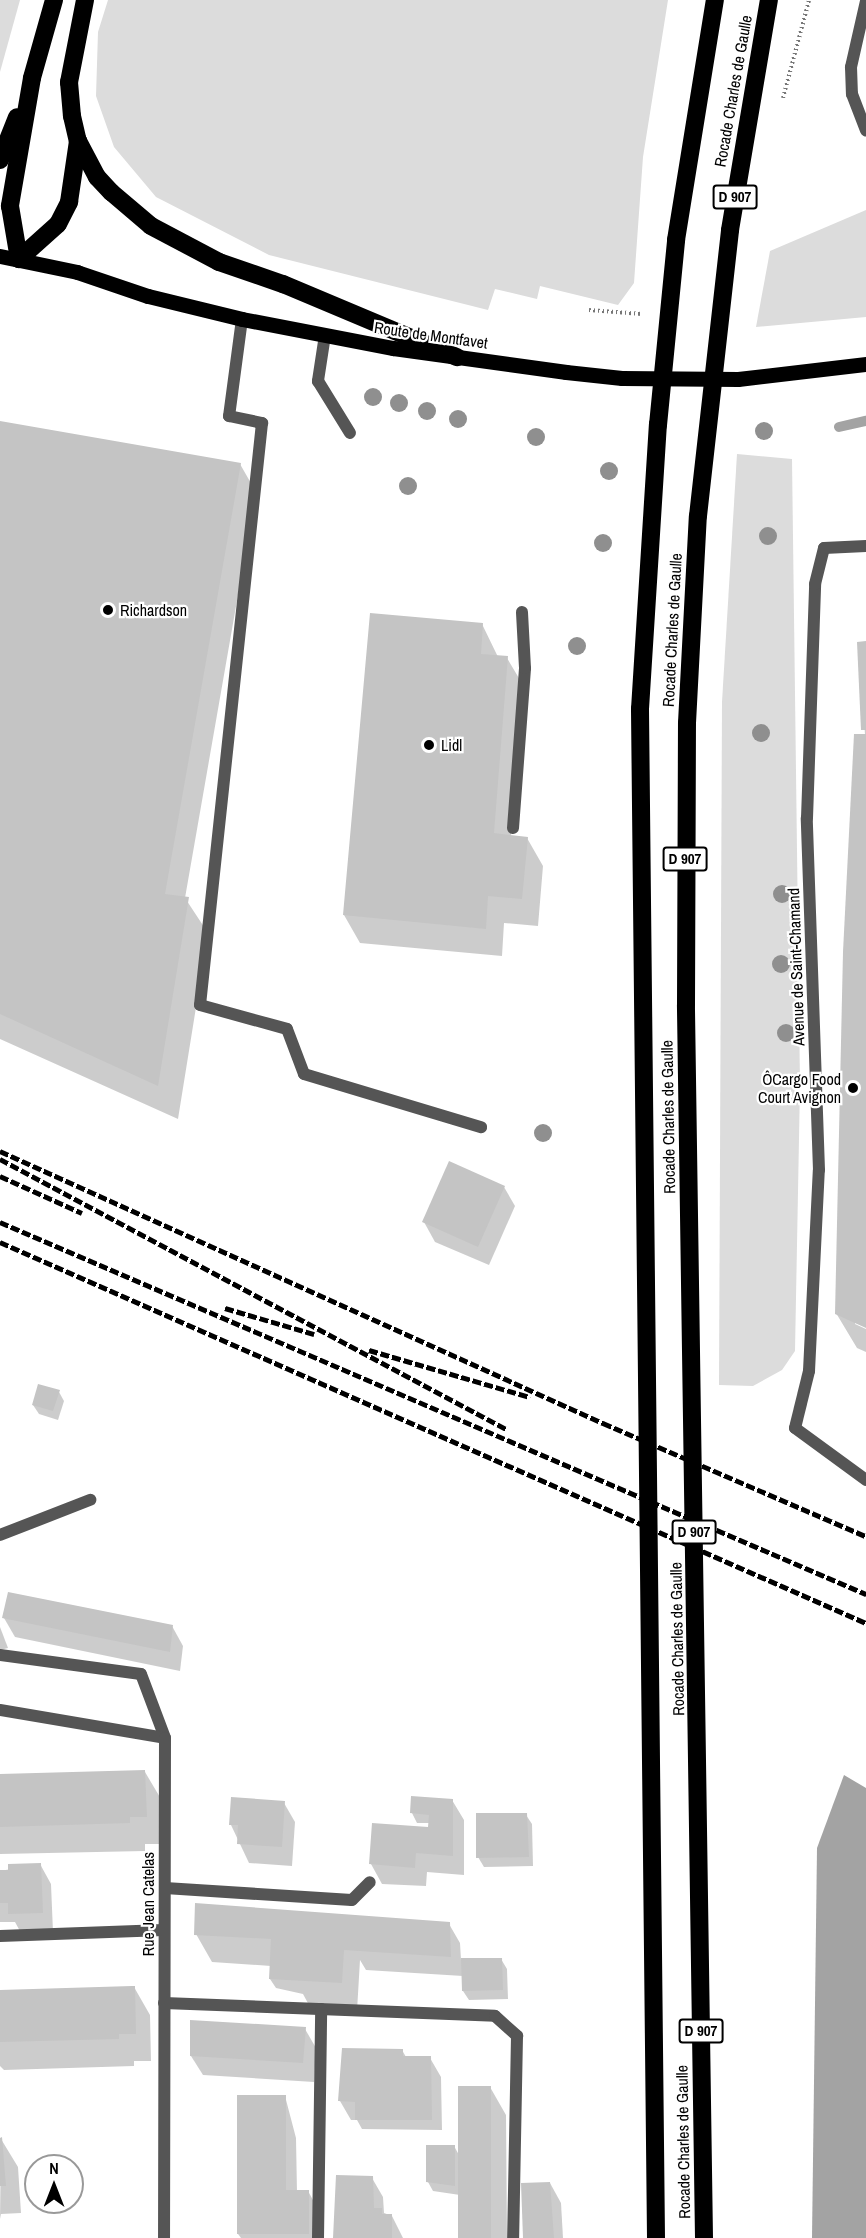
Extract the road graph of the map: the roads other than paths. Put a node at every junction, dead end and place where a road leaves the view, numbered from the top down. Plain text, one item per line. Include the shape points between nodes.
1 (54, 0) edge
2 (85, 0) edge
3 (716, 0) edge
4 (769, 0) edge
5 (866, 1) edge
6 (32, 78) junction
7 (866, 130) edge
8 (78, 141) junction
9 (0, 160) edge
10 (0, 256) edge
11 (20, 260) junction
12 (242, 319) junction
13 (325, 335) junction
14 (457, 357) junction
15 (866, 364) edge
16 (350, 432) dead end
17 (866, 546) edge
18 (522, 612) dead end
19 (513, 828) dead end
20 (481, 1127) dead end
21 (862, 1475) edge
22 (90, 1500) dead end
23 (0, 1535) edge
24 (0, 1655) edge
25 (0, 1710) edge
26 (165, 1738) junction
27 (370, 1882) dead end
28 (165, 1888) junction
29 (164, 1930) junction
30 (0, 1936) edge
31 (164, 2003) junction
32 (321, 2009) junction
33 (164, 2238) edge
34 (318, 2238) edge
35 (513, 2238) edge
36 (656, 2238) edge
37 (704, 2238) edge

1 - 6 highway
2 - 8 highway via 69,82
3 - 36 highway, Rocade Charles de Gaulle / D 907 via 676,240 658,425 640,709
4 - 37 highway, Rocade Charles de Gaulle / D 907 via 731,218 690,625 685,829
5 - 7 street via 851,67 852,94
6 - 9 highway
6 - 11 highway via 10,206
8 - 11 highway via 69,202 58,224
8 - 14 highway via 97,177 151,226 219,262 283,284
10 - 11 main road, Route de Montfavet
11 - 12 main road, Route de Montfavet
12 - 13 main road, Route de Montfavet
12 - 20 street via 229,416 262,423 200,1005 287,1029 304,1074
13 - 14 main road, Route de Montfavet
13 - 16 street via 318,381
14 - 15 main road, Route de Montfavet via 622,378 686,380 738,379
17 - 21 street, Avenue de Saint-Chamand via 824,548 815,584 807,818 819,1170 809,1371 795,1428
18 - 19 street via 525,668
22 - 23 street
24 - 26 street via 141,1674
25 - 26 street
26 - 28 street, Rue Jean Catelas
27 - 28 street via 352,1900
28 - 29 street, Rue Jean Catelas
29 - 30 street
29 - 31 street, Rue Jean Catelas
31 - 32 street
31 - 33 street, Rue Jean Catelas
32 - 34 street
32 - 35 street via 495,2016 517,2036

